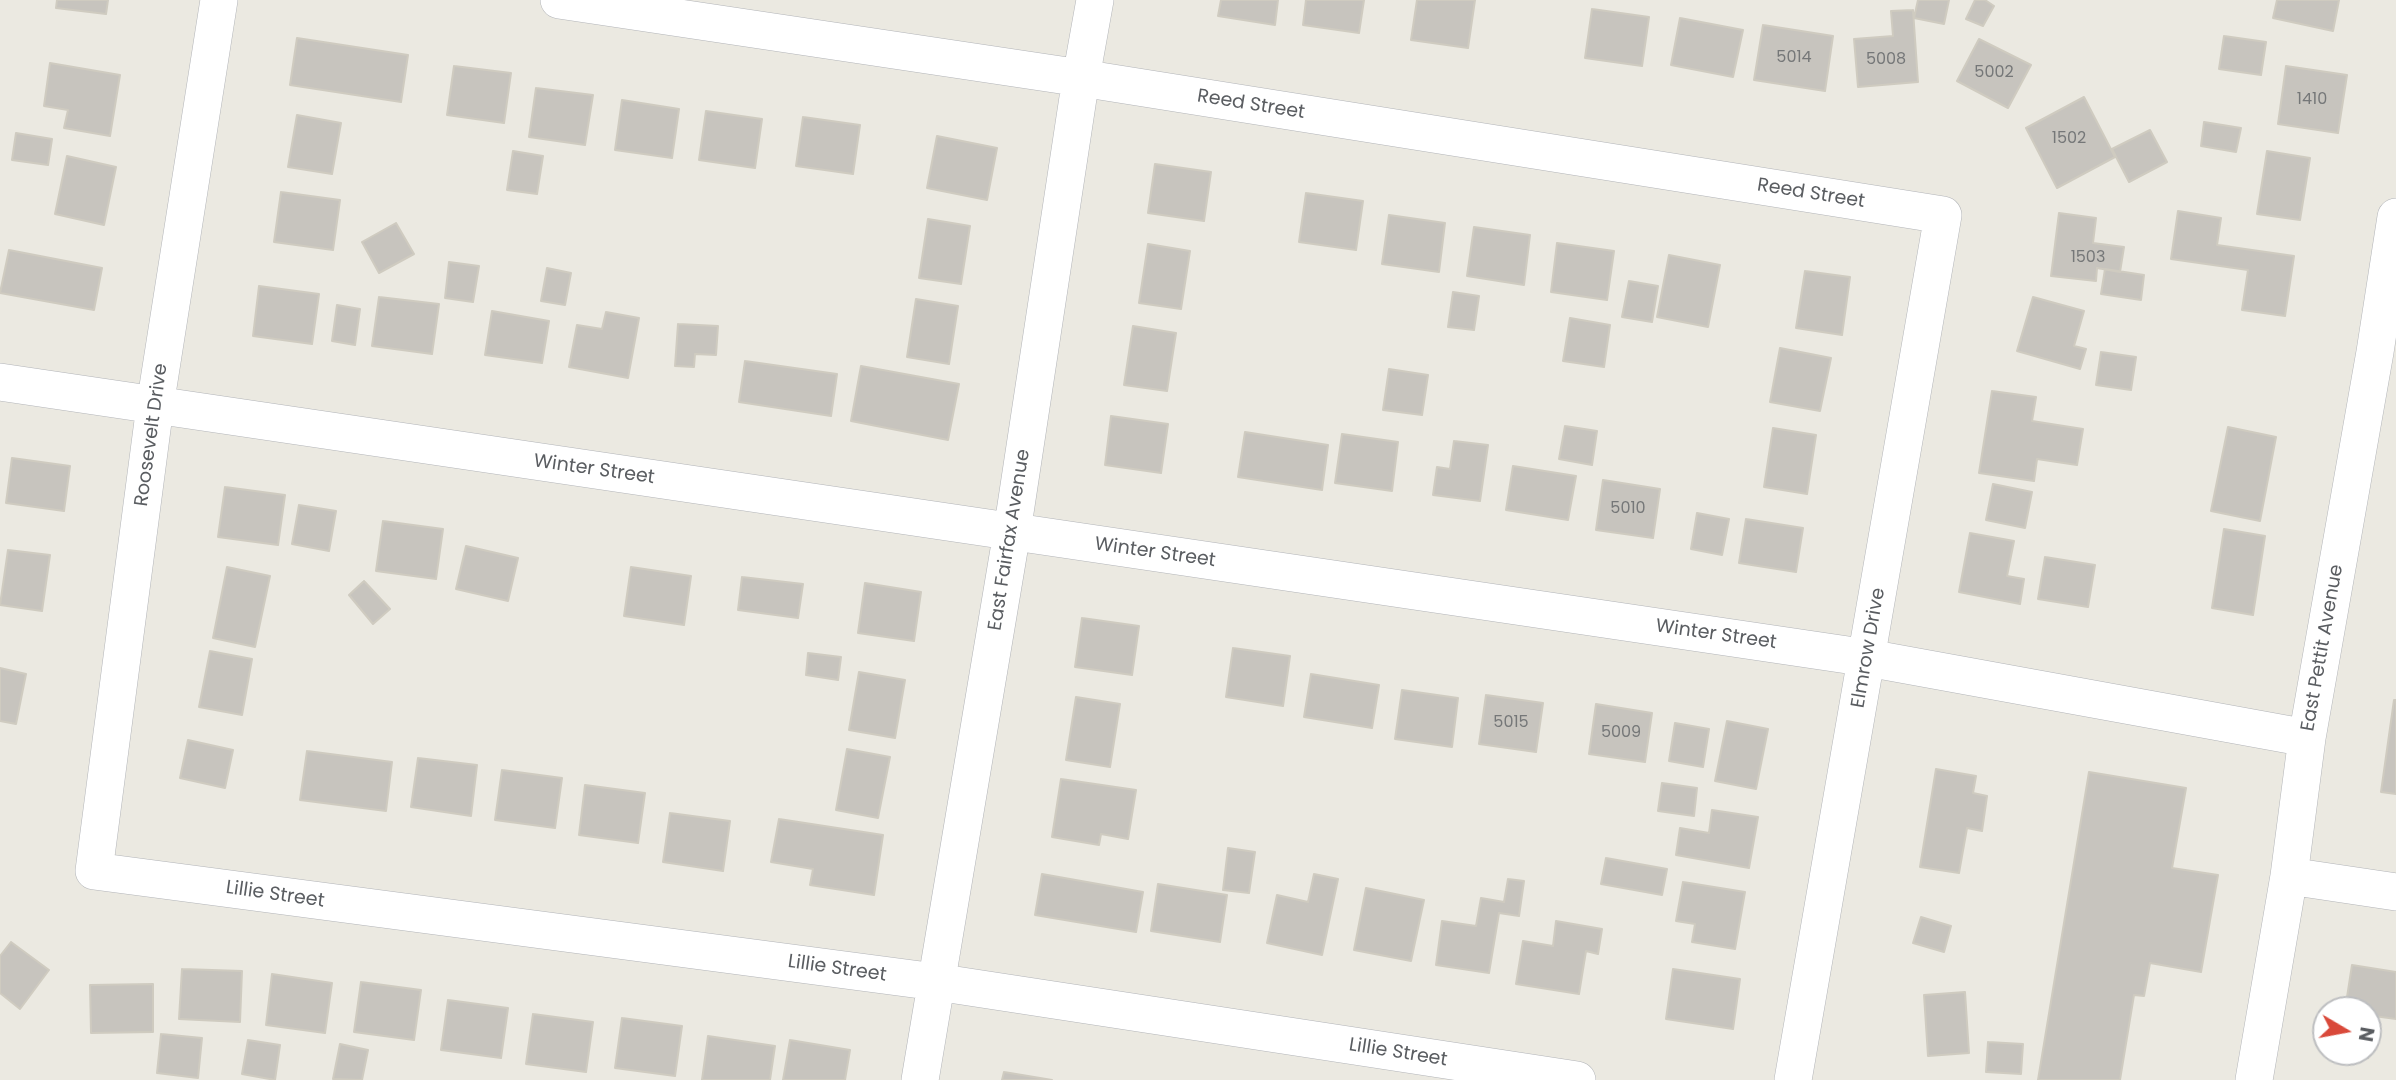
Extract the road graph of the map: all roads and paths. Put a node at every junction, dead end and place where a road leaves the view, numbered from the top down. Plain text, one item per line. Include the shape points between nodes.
1 (219, 0) edge
2 (559, 0) edge
3 (1096, 0) edge
4 (1082, 78) junction
5 (1943, 215) joint
6 (2396, 217) edge
7 (2385, 353) edge
8 (0, 382) edge
9 (155, 406) junction
10 (1012, 532) junction
11 (1868, 658) junction
12 (2307, 738) junction
13 (94, 871) joint
14 (2289, 876) junction
15 (2396, 892) edge
16 (936, 982) junction
17 (920, 1080) edge
18 (1577, 1080) edge
19 (1793, 1080) edge
20 (2254, 1080) edge

1 - 9 street, Roosevelt Drive
2 - 4 street, Reed Street
3 - 4 street, East Fairfax Avenue
4 - 5 street, Reed Street
4 - 10 street, East Fairfax Avenue
5 - 11 street, Elmrow Drive
6 - 7 street, East Pettit Avenue
7 - 12 street, East Pettit Avenue
8 - 9 street, Winter Street
9 - 10 street, Winter Street
9 - 13 street, Roosevelt Drive
10 - 11 street, Winter Street
10 - 16 street, East Fairfax Avenue
11 - 12 street, Winter Street
11 - 19 street, Elmrow Drive
12 - 14 street, East Pettit Avenue
13 - 16 street, Lillie Street
14 - 15 street
14 - 20 street, East Pettit Avenue
16 - 17 street, East Fairfax Avenue
16 - 18 street, Lillie Street

